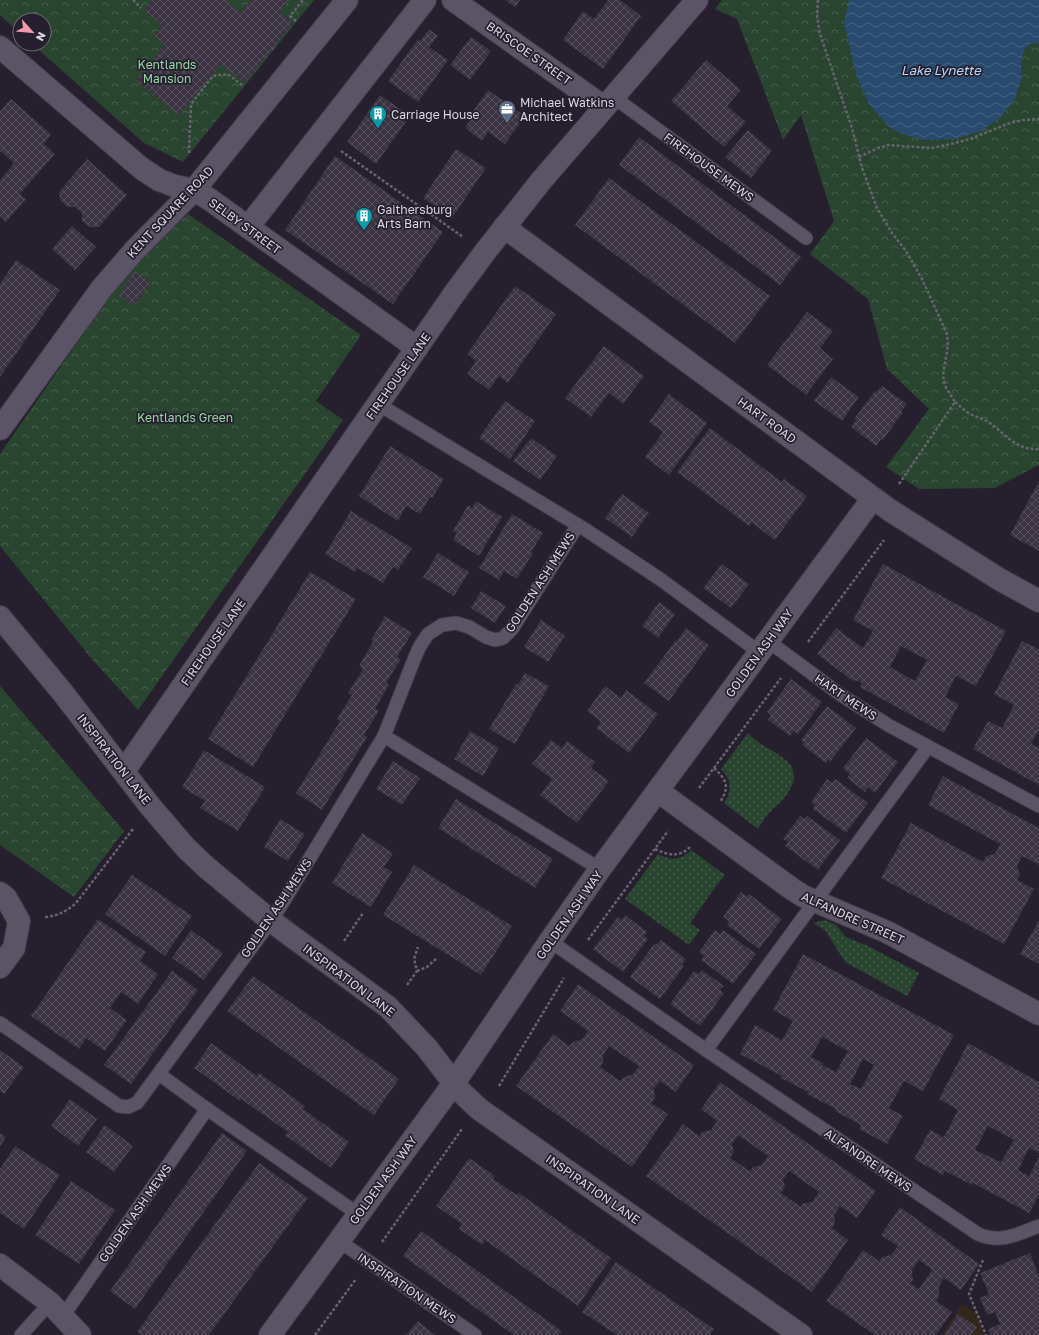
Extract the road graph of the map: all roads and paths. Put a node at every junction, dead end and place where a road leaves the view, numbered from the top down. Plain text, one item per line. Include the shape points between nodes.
1 (133, 0) edge
2 (347, 0) edge
3 (425, 0) edge
4 (453, 0) edge
5 (696, 0) edge
6 (818, 0) edge
7 (140, 8) dead end
8 (0, 47) edge
9 (608, 102) junction
10 (264, 103) junction
11 (1039, 119) edge
12 (319, 136) junction
13 (859, 157) junction
14 (189, 158) dead end
15 (194, 190) junction
16 (248, 227) junction
17 (504, 227) junction
18 (806, 238) dead end
19 (485, 252) junction
20 (417, 348) junction
21 (956, 402) junction
22 (378, 404) junction
23 (0, 429) edge
24 (1039, 449) edge
25 (898, 486) dead end
26 (873, 498) junction
27 (578, 525) junction
28 (1039, 600) edge
29 (0, 617) edge
30 (764, 647) junction
31 (384, 736) junction
32 (928, 747) junction
33 (714, 768) dead end
34 (124, 771) junction
35 (658, 791) junction
36 (719, 804) dead end
37 (150, 806) junction
38 (1039, 806) edge
39 (692, 845) dead end
40 (655, 849) dead end
41 (600, 869) junction
42 (0, 894) edge
43 (814, 901) junction
44 (363, 913) dead end
45 (19, 921) junction
46 (271, 921) junction
47 (550, 941) junction
48 (343, 942) dead end
49 (418, 947) dead end
50 (436, 958) dead end
51 (0, 967) edge
52 (416, 971) junction
53 (407, 986) dead end
54 (1039, 1014) edge
55 (0, 1023) edge
56 (706, 1050) junction
57 (159, 1074) junction
58 (454, 1083) junction
59 (207, 1109) junction
60 (465, 1125) dead end
61 (358, 1214) junction
62 (1039, 1226) edge
63 (991, 1239) junction
64 (340, 1241) junction
65 (368, 1262) junction
66 (0, 1265) edge
67 (56, 1309) junction
68 (21, 1335) edge
69 (80, 1335) edge
70 (270, 1335) edge
71 (315, 1335) edge
72 (475, 1335) edge
73 (801, 1335) edge
74 (986, 1335) edge

1 - 7 path
2 - 10 street, KENT SQUARE ROAD
3 - 12 street
4 - 9 street, BRISCOE STREET
5 - 9 street, FIREHOUSE LANE
6 - 13 path via 820,34 852,128
8 - 15 street, SELBY STREET via 141,168 168,184
9 - 17 street, FIREHOUSE LANE
9 - 18 lane, FIREHOUSE MEWS
10 - 14 path via 228,74 213,76 191,104
10 - 15 street, KENT SQUARE ROAD
11 - 13 path via 1023,120 951,144 932,148 888,145
12 - 16 street
12 - 19 path
13 - 21 path via 877,208 922,279 947,334 948,345 943,375 945,386
15 - 16 street, SELBY STREET
15 - 23 street, KENT SQUARE ROAD via 102,288
16 - 20 street, SELBY STREET
17 - 19 street, FIREHOUSE LANE
17 - 26 street, HART ROAD
19 - 20 street, FIREHOUSE LANE
20 - 22 street, FIREHOUSE LANE
21 - 24 path via 1017,445
21 - 25 path
22 - 27 lane, GOLDEN ASH MEWS
22 - 34 street, FIREHOUSE LANE
26 - 28 street, HART ROAD via 999,580
26 - 30 street, GOLDEN ASH WAY
27 - 30 lane, GOLDEN ASH MEWS
27 - 31 lane, GOLDEN ASH MEWS via 506,635 499,639 490,639 456,623 442,625 428,634 415,657
29 - 34 street, INSPIRATION LANE
30 - 32 lane, HART MEWS
30 - 35 street, GOLDEN ASH WAY
31 - 41 lane
31 - 46 lane, GOLDEN ASH MEWS
32 - 38 lane, HART MEWS
32 - 43 lane
33 - 36 path via 722,775 727,787
34 - 37 street, INSPIRATION LANE
35 - 41 street, GOLDEN ASH WAY
35 - 43 street, ALFANDRE STREET via 792,889
37 - 45 path via 76,903 66,911 53,916
37 - 46 street, INSPIRATION LANE via 186,848
39 - 40 path via 676,855
41 - 47 street, GOLDEN ASH WAY
42 - 45 street via 6,898
43 - 54 street, ALFANDRE STREET via 887,932
43 - 56 lane
44 - 48 path
45 - 51 street via 14,948
46 - 57 lane, GOLDEN ASH MEWS
46 - 58 street, INSPIRATION LANE via 388,1007 427,1048
47 - 56 lane, ALFANDRE MEWS
47 - 58 street, GOLDEN ASH WAY
49 - 52 path via 414,959
50 - 52 path via 427,967
52 - 53 path
55 - 57 lane, GOLDEN ASH MEWS via 119,1106 137,1104
56 - 63 lane, ALFANDRE MEWS via 971,1230
57 - 59 lane
58 - 61 street, GOLDEN ASH WAY
58 - 73 street, INSPIRATION LANE via 479,1109
59 - 61 lane
59 - 67 lane, GOLDEN ASH MEWS
60 - 65 path
61 - 64 street, GOLDEN ASH WAY
62 - 63 lane via 1005,1238
63 - 74 path via 969,1294
64 - 65 lane, INSPIRATION MEWS
64 - 70 street, GOLDEN ASH WAY
65 - 71 path
65 - 72 lane, INSPIRATION MEWS
66 - 67 street
67 - 68 lane, GOLDEN ASH MEWS
67 - 69 street

